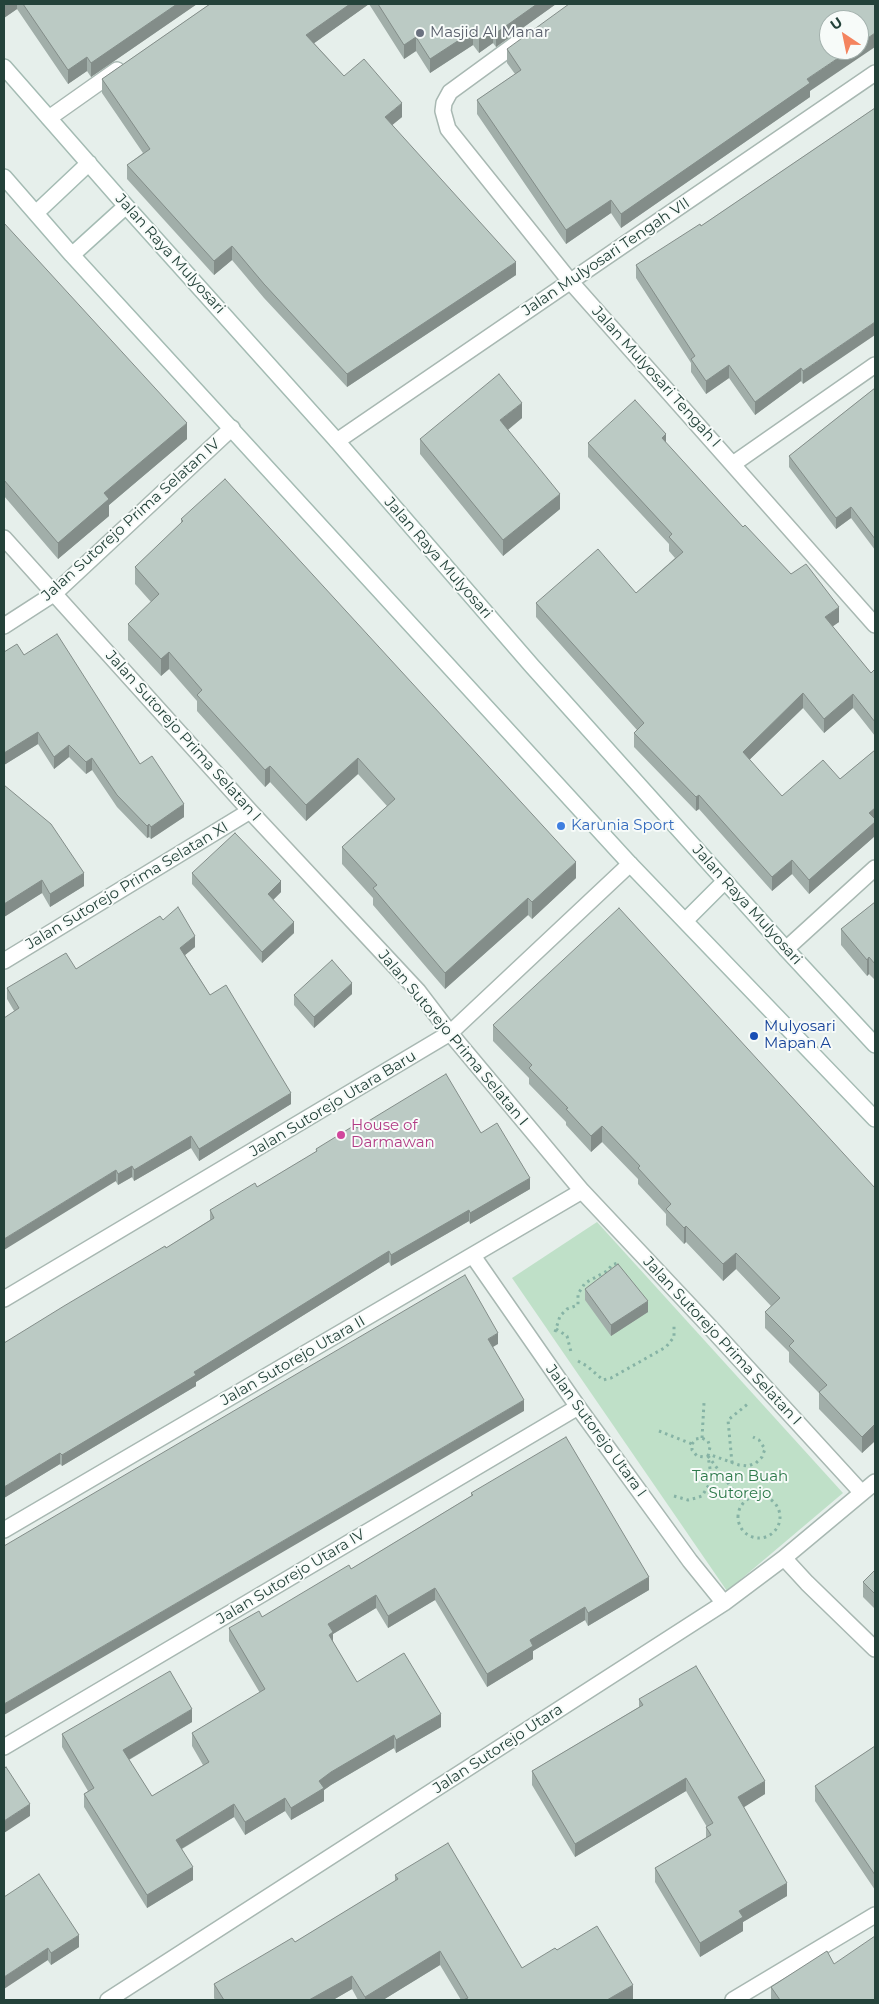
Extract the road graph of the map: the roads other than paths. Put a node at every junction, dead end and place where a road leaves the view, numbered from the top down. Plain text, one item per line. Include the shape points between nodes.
1 (532, 32) edge
2 (127, 63) edge
3 (4, 67) edge
4 (875, 73) edge
5 (49, 118) junction
6 (89, 163) junction
7 (4, 177) edge
8 (126, 206) junction
9 (36, 213) junction
10 (72, 255) junction
11 (570, 281) junction
12 (875, 365) edge
13 (232, 428) junction
14 (337, 441) junction
15 (733, 464) junction
16 (4, 538) edge
17 (55, 593) junction
18 (875, 625) edge
19 (4, 626) edge
20 (250, 811) junction
21 (630, 864) junction
22 (875, 868) edge
23 (725, 880) junction
24 (685, 921) junction
25 (786, 950) junction
26 (4, 961) edge
27 (450, 1033) junction
28 (875, 1046) edge
29 (875, 1119) edge
30 (582, 1191) junction
31 (473, 1256) junction
32 (4, 1299) edge
33 (578, 1408) junction
34 (875, 1482) edge
35 (862, 1493) junction
36 (4, 1530) edge
37 (784, 1558) junction
38 (724, 1603) junction
39 (875, 1650) edge
40 (4, 1747) edge
41 (875, 1915) edge
42 (108, 2000) edge
43 (733, 2000) edge

1 - 11 street, Jalan Mulyosari Tengah I via 450,92 443,112 455,140
2 - 5 street
3 - 5 street, Jalan Raya Mulyosari
4 - 11 street, Jalan Mulyosari Tengah VII
5 - 6 street, Jalan Raya Mulyosari
6 - 8 street, Jalan Raya Mulyosari
6 - 9 street
7 - 9 street
8 - 10 street
8 - 14 street, Jalan Raya Mulyosari
9 - 10 street
10 - 13 street
11 - 14 street, Jalan Mulyosari Tengah VII
11 - 15 street, Jalan Mulyosari Tengah I
12 - 15 street
13 - 17 street, Jalan Sutorejo Prima Selatan IV
13 - 21 street
14 - 23 street, Jalan Raya Mulyosari via 532,666
15 - 18 street, Jalan Mulyosari Tengah I
16 - 17 street, Jalan Sutorejo Prima Selatan I
17 - 19 street, Jalan Sutorejo Prima Selatan IV
17 - 20 street, Jalan Sutorejo Prima Selatan I
20 - 26 street, Jalan Sutorejo Prima Selatan XI
20 - 27 street, Jalan Sutorejo Prima Selatan I via 418,991
21 - 24 street
21 - 27 street, Jalan Sutorejo Utara Baru
22 - 25 street
23 - 24 street
23 - 25 street, Jalan Raya Mulyosari
24 - 29 street
25 - 28 street, Jalan Raya Mulyosari
27 - 30 street, Jalan Sutorejo Prima Selatan I
27 - 32 street, Jalan Sutorejo Utara Baru
30 - 31 street, Jalan Sutorejo Utara II
30 - 35 street, Jalan Sutorejo Prima Selatan I
31 - 33 street, Jalan Sutorejo Utara I
31 - 36 street, Jalan Sutorejo Utara II
33 - 38 street, Jalan Sutorejo Utara I
33 - 40 street, Jalan Sutorejo Utara IV
34 - 35 street, Jalan Sutorejo Utara
35 - 37 street, Jalan Sutorejo Utara
37 - 38 street, Jalan Sutorejo Utara
37 - 39 street
38 - 42 street, Jalan Sutorejo Utara
41 - 43 street

